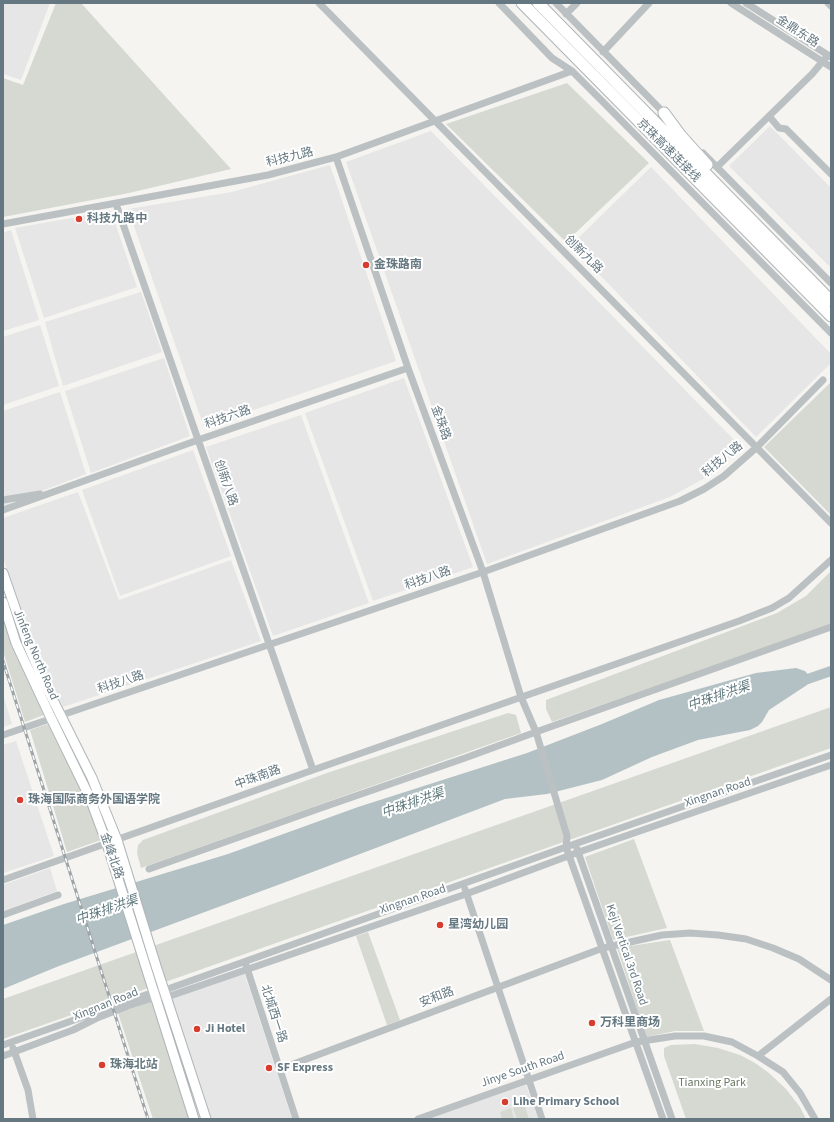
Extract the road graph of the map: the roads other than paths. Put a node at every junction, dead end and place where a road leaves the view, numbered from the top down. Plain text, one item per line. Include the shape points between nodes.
1 (319, 3) edge
2 (499, 3) edge
3 (522, 3) edge
4 (538, 3) edge
5 (556, 3) edge
6 (577, 3) edge
7 (649, 3) edge
8 (652, 3) edge
9 (731, 3) edge
10 (746, 3) edge
11 (828, 3) edge
12 (831, 6) edge
13 (642, 11) junction
14 (566, 14) junction
15 (603, 52) junction
16 (829, 56) edge
17 (823, 61) junction
18 (831, 67) edge
19 (572, 72) junction
20 (664, 113) junction
21 (769, 116) junction
22 (434, 121) junction
23 (336, 157) junction
24 (717, 167) junction
25 (831, 174) edge
26 (730, 198) junction
27 (116, 204) junction
28 (3, 224) edge
29 (831, 283) edge
30 (818, 295) junction
31 (831, 301) edge
32 (831, 316) edge
33 (831, 333) edge
34 (408, 368) junction
35 (823, 380) dead end
36 (198, 440) junction
37 (757, 447) junction
38 (56, 491) junction
39 (3, 500) edge
40 (3, 510) edge
41 (831, 523) edge
42 (831, 560) edge
43 (483, 572) junction
44 (3, 573) edge
45 (3, 602) edge
46 (831, 627) edge
47 (270, 645) junction
48 (521, 698) junction
49 (61, 715) junction
50 (50, 718) junction
51 (536, 732) junction
52 (3, 735) edge
53 (828, 756) edge
54 (830, 768) edge
55 (313, 770) junction
56 (567, 836) junction
57 (117, 840) junction
58 (107, 844) junction
59 (575, 844) junction
60 (566, 847) junction
61 (579, 852) junction
62 (570, 856) junction
63 (149, 869) dead end
64 (3, 880) edge
65 (463, 884) junction
66 (466, 894) junction
67 (58, 895) dead end
68 (3, 915) edge
69 (611, 946) junction
70 (602, 948) junction
71 (245, 961) junction
72 (152, 967) junction
73 (247, 969) junction
74 (831, 980) edge
75 (498, 987) junction
76 (166, 993) junction
77 (155, 995) junction
78 (831, 999) edge
79 (644, 1041) junction
80 (11, 1042) junction
81 (636, 1042) junction
82 (3, 1045) edge
83 (15, 1052) junction
84 (3, 1056) edge
85 (758, 1056) junction
86 (280, 1069) junction
87 (529, 1080) junction
88 (33, 1119) edge
89 (194, 1119) edge
90 (206, 1119) edge
91 (296, 1119) edge
92 (418, 1119) edge
93 (542, 1119) edge
94 (663, 1119) edge
95 (672, 1119) edge
96 (815, 1119) edge

1 - 22 street, 创新九路
2 - 19 street via 552,58
3 - 30 highway, 京珠高速连接线
4 - 26 highway, 京珠高速连接线
5 - 14 street
6 - 14 street
7 - 13 street
8 - 13 street
9 - 17 street, 金鼎东路
10 - 16 street, 金鼎东路
11 - 12 street
13 - 15 street
14 - 15 street
15 - 20 street
16 - 17 street
17 - 18 street, 金鼎东路
17 - 21 street
19 - 22 street, 科技九路
19 - 33 street
20 - 24 street
20 - 26 highway
21 - 24 street
21 - 25 street via 779,128 786,129
22 - 23 street, 科技九路
22 - 37 street, 创新九路
23 - 27 street, 科技九路 via 268,175
23 - 34 street, 金珠路
24 - 29 street
26 - 30 highway, 京珠高速连接线
27 - 28 street, 科技九路
27 - 36 street, 创新八路
30 - 31 highway
30 - 32 highway
34 - 36 street, 科技六路
34 - 43 street, 金珠路
35 - 37 street, 科技八路
36 - 38 street, 科技六路
36 - 47 street, 创新八路
37 - 41 street, 创新九路
37 - 43 street, 科技八路 via 724,476 680,501
38 - 39 street, 科技六路
38 - 40 street, 科技六路
42 - 48 street, 中珠南路 via 789,598 772,608
43 - 47 street, 科技八路
43 - 48 street, 金珠路
44 - 49 main road, Jinfeng North Road via 28,645
45 - 50 main road, 金峰北路 via 16,643
46 - 51 street
47 - 49 street, 科技八路
47 - 55 street, 创新八路
48 - 51 street, 金珠路
48 - 55 street, 中珠南路
49 - 50 street, 科技八路
49 - 57 main road, 金峰北路 via 92,778
50 - 52 street, 科技八路
50 - 58 main road, 金峰北路 via 90,798
51 - 56 street, 金珠路
51 - 63 street
53 - 54 street
53 - 59 street, Xingnan Road
54 - 61 street, Xingnan Road
55 - 57 street, 中珠南路
56 - 59 street, Keji Vertical 3rd Road
56 - 60 street
57 - 58 street, 中珠南路
57 - 72 main road, 金峰北路
58 - 64 street, 中珠南路
58 - 72 main road, 金峰北路
59 - 60 street, Xingnan Road
59 - 61 street, Keji Vertical 3rd Road
60 - 62 street, Keji Vertical 3rd Road
60 - 65 street, Xingnan Road
61 - 62 street, Xingnan Road
61 - 69 street, Keji Vertical 3rd Road
62 - 66 street, Xingnan Road
62 - 70 street, Keji Vertical 3rd Road
65 - 66 street
65 - 71 street, Xingnan Road
66 - 73 street, Xingnan Road
66 - 75 street
67 - 68 street
69 - 70 street, 安和路
69 - 74 street, 安和路 via 662,935 718,934 773,948 799,959
69 - 79 street, Keji Vertical 3rd Road
70 - 75 street, 安和路
70 - 81 street, Keji Vertical 3rd Road
71 - 73 street, 北城西一路
71 - 76 street, Xingnan Road
72 - 76 main road, 金峰北路
72 - 77 main road, 金峰北路
73 - 76 street, Xingnan Road
73 - 86 street, 北城西一路
75 - 86 street, 安和路
75 - 87 street
76 - 77 street, Xingnan Road
76 - 90 main road, 金峰北路
77 - 80 street, Xingnan Road
77 - 83 street, Xingnan Road
77 - 89 main road, 金峰北路
78 - 85 street
79 - 81 street, Jinye South Road
79 - 85 street, Jinye South Road via 675,1036 704,1036 732,1042
79 - 95 street, Keji Vertical 3rd Road
80 - 82 street, Xingnan Road
80 - 83 street
81 - 87 street, Jinye South Road
81 - 94 street, Keji Vertical 3rd Road
83 - 84 street, Xingnan Road
83 - 88 street via 28,1090
85 - 96 street, Jinye South Road via 783,1072 800,1093
86 - 91 street, 北城西一路
87 - 92 street, Jinye South Road
87 - 93 street

